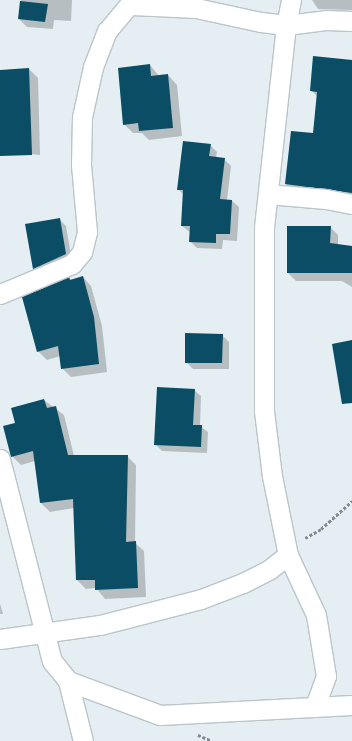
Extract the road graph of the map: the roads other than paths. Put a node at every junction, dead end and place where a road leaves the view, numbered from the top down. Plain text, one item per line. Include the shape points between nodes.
1 (291, 0) edge
2 (132, 2) edge
3 (352, 22) edge
4 (286, 25) junction
5 (268, 194) junction
6 (352, 204) edge
7 (0, 294) edge
8 (0, 459) edge
9 (288, 551) junction
10 (44, 633) junction
11 (0, 639) edge
12 (68, 681) junction
13 (352, 705) edge
14 (315, 707) junction
15 (83, 741) edge

1 - 4 street
2 - 4 street via 196,8
2 - 7 street via 107,31 93,67 82,117 81,165 87,232 82,252 72,264
3 - 4 street via 326,20
4 - 5 street
5 - 6 street
5 - 9 street via 264,228 264,411 272,476
8 - 10 street
9 - 10 street via 270,569 243,583 201,599 100,625
9 - 14 street via 316,615 326,676
10 - 11 street
10 - 12 street via 52,661
12 - 14 street via 160,715
12 - 15 street
13 - 14 street

